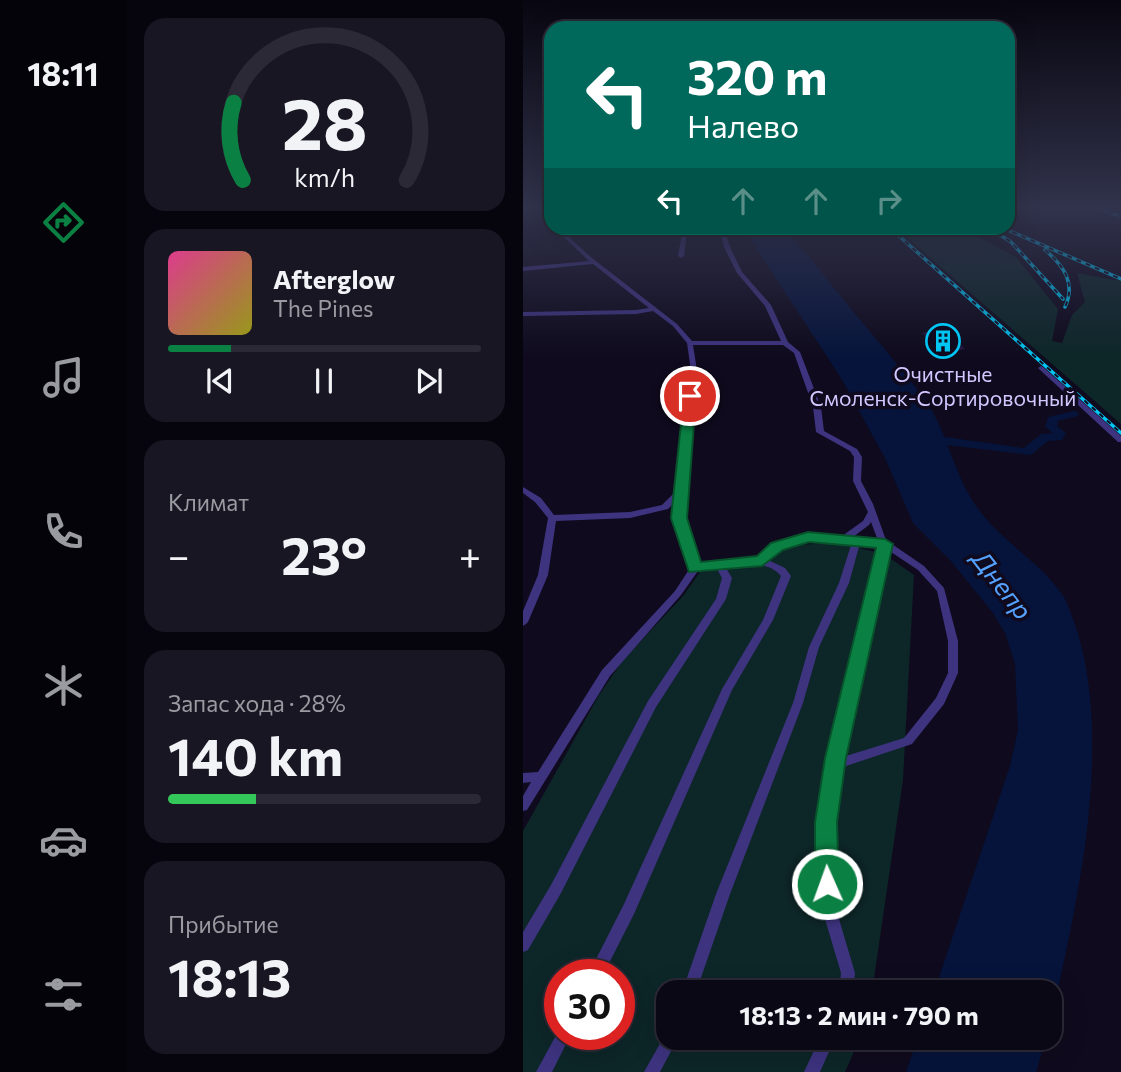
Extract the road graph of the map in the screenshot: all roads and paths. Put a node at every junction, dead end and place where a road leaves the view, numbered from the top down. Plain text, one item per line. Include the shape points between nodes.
1 (591, 258) edge
2 (733, 258) edge
3 (594, 261) junction
4 (523, 269) edge
5 (654, 309) junction
6 (523, 314) edge
7 (690, 343) junction
8 (785, 343) junction
9 (1041, 368) dead end
10 (1121, 440) edge
11 (523, 489) edge
12 (680, 491) junction
13 (872, 512) junction
14 (552, 518) junction
15 (851, 539) junction
16 (883, 543) junction
17 (762, 561) junction
18 (720, 565) junction
19 (695, 568) junction
20 (523, 622) edge
21 (836, 758) junction
22 (539, 777) junction
23 (523, 779) edge
24 (523, 806) edge
25 (523, 945) edge
26 (603, 959) edge
27 (693, 980) edge
28 (847, 980) edge
29 (556, 1050) edge
30 (665, 1050) edge
31 (822, 1050) edge
32 (544, 1072) edge
33 (653, 1072) edge
34 (812, 1072) edge

1 - 3 street
2 - 8 street via 772,311
3 - 4 street
3 - 5 street
5 - 6 street
5 - 7 street
7 - 8 street
7 - 12 street via 693,364
8 - 13 street via 797,352 817,407 820,432 853,449 858,457 857,481
9 - 10 street
11 - 14 street
12 - 14 street via 665,507 617,516
12 - 19 street via 679,518
13 - 15 street
13 - 16 street
14 - 20 street via 543,575
15 - 16 street
15 - 17 street via 808,537 777,547
15 - 27 street via 844,583 814,647 798,703
16 - 21 street
16 - 21 street via 921,568 941,590 953,641 953,673 939,701 908,741 846,761
17 - 18 street
17 - 26 street via 782,570 786,576 782,590 727,689
18 - 19 street
18 - 25 street via 727,578 721,599 638,728
19 - 22 street via 606,673
21 - 28 street via 826,822 826,874
22 - 23 street
22 - 24 street
29 - 32 street
30 - 33 street
31 - 34 street

